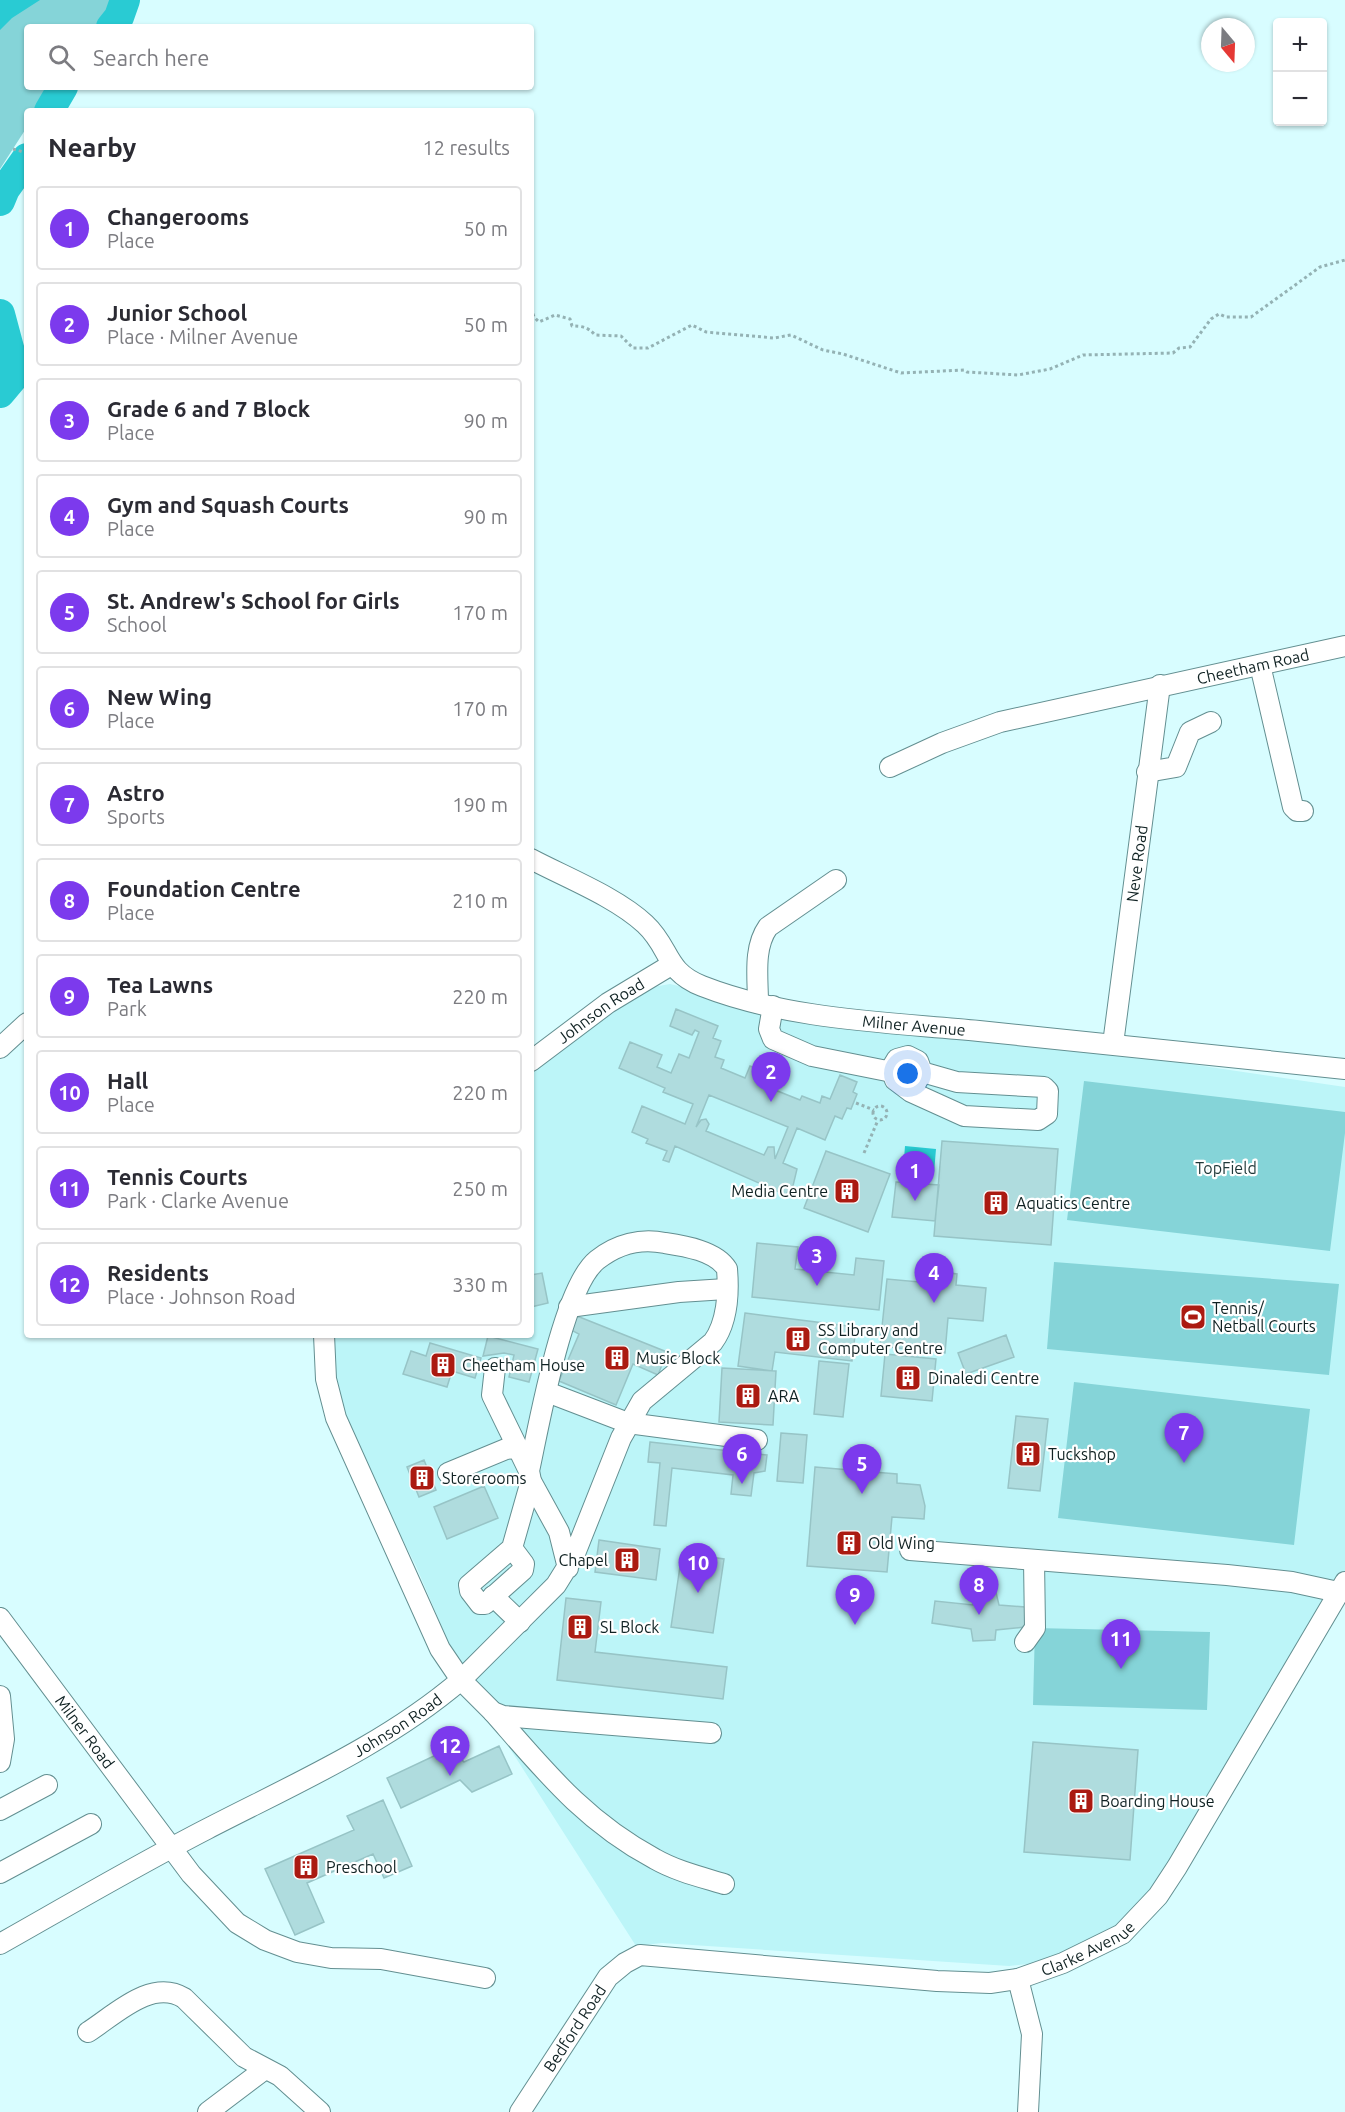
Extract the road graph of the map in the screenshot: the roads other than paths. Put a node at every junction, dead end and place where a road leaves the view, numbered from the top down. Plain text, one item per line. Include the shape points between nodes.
1 (1345, 646) edge
2 (1260, 665) junction
3 (1160, 685) junction
4 (1211, 722) dead end
5 (890, 767) dead end
6 (1147, 772) junction
7 (1303, 812) dead end
8 (534, 861) edge
9 (836, 879) dead end
10 (671, 965) junction
11 (765, 1005) junction
12 (922, 1025) junction
13 (24, 1026) edge
14 (1113, 1044) junction
15 (0, 1048) edge
16 (534, 1059) edge
17 (1345, 1069) edge
18 (905, 1070) junction
19 (726, 1289) junction
20 (569, 1307) junction
21 (324, 1338) edge
22 (495, 1368) dead end
23 (547, 1392) junction
24 (628, 1423) junction
25 (757, 1440) dead end
26 (518, 1448) junction
27 (448, 1473) dead end
28 (530, 1476) junction
29 (910, 1550) dead end
30 (1034, 1560) junction
31 (568, 1568) junction
32 (1342, 1587) edge
33 (0, 1618) edge
34 (520, 1622) junction
35 (1025, 1642) dead end
36 (461, 1680) junction
37 (0, 1696) edge
38 (492, 1712) junction
39 (711, 1733) dead end
40 (0, 1762) edge
41 (47, 1785) dead end
42 (0, 1810) edge
43 (90, 1824) dead end
44 (171, 1847) junction
45 (0, 1873) edge
46 (724, 1884) dead end
47 (0, 1944) edge
48 (640, 1955) joint
49 (484, 1978) dead end
50 (1018, 1979) junction
51 (88, 2032) dead end
52 (265, 2069) junction
53 (208, 2112) edge
54 (320, 2112) edge
55 (520, 2112) edge
56 (1028, 2112) edge

1 - 2 street, Cheetham Road
2 - 3 street, Cheetham Road
2 - 7 street via 1293,807
3 - 5 street, Cheetham Road via 1000,722
3 - 6 street, Neve Road
4 - 6 street via 1190,732 1176,767
6 - 14 street, Neve Road
8 - 10 street, Milner Avenue via 645,924
9 - 11 street via 761,936
10 - 11 street, Milner Avenue via 704,986
10 - 16 street, Johnson Road via 608,1004
11 - 12 street, Milner Avenue
11 - 18 street via 769,1033
12 - 14 street, Milner Avenue
12 - 18 street
13 - 15 street
14 - 17 street, Milner Avenue
18 - 18 street via 957,1082 1044,1086 1048,1091 1047,1114 1038,1120 964,1116 911,1092
19 - 20 street
19 - 20 street, Johnson Road via 724,1265 705,1253 650,1240 620,1245 595,1261
19 - 24 street, Johnson Road via 720,1332 642,1401
20 - 23 street
21 - 36 street via 326,1379 342,1435 440,1649
22 - 26 street via 492,1395
23 - 24 street
23 - 28 street
24 - 25 street
24 - 31 street, Johnson Road
26 - 27 street via 506,1449
26 - 28 street
28 - 31 street via 559,1532
28 - 34 street via 512,1548 470,1585 477,1602 488,1600
29 - 30 street
30 - 32 street
30 - 35 street via 1035,1628
31 - 34 street, Johnson Road
32 - 50 street, Clarke Avenue via 1177,1867 1147,1910 1122,1934 1098,1947
33 - 44 street, Milner Road
34 - 36 street, Johnson Road
36 - 38 street
36 - 44 street, Johnson Road via 382,1737
37 - 40 street via 4,1739
38 - 39 street
38 - 46 street via 543,1771 596,1822 656,1860
41 - 42 street
43 - 45 street
44 - 47 street, Johnson Road
44 - 49 street, Milner Road via 220,1908 265,1940 297,1952 331,1958 381,1959
48 - 50 street, Clarke Avenue via 937,1981 990,1983
48 - 55 street, Bedford Road via 608,1977
50 - 56 street via 1032,2034
51 - 52 street via 150,1993 167,1990 184,1998 240,2054
52 - 53 street
52 - 54 street via 280,2076

